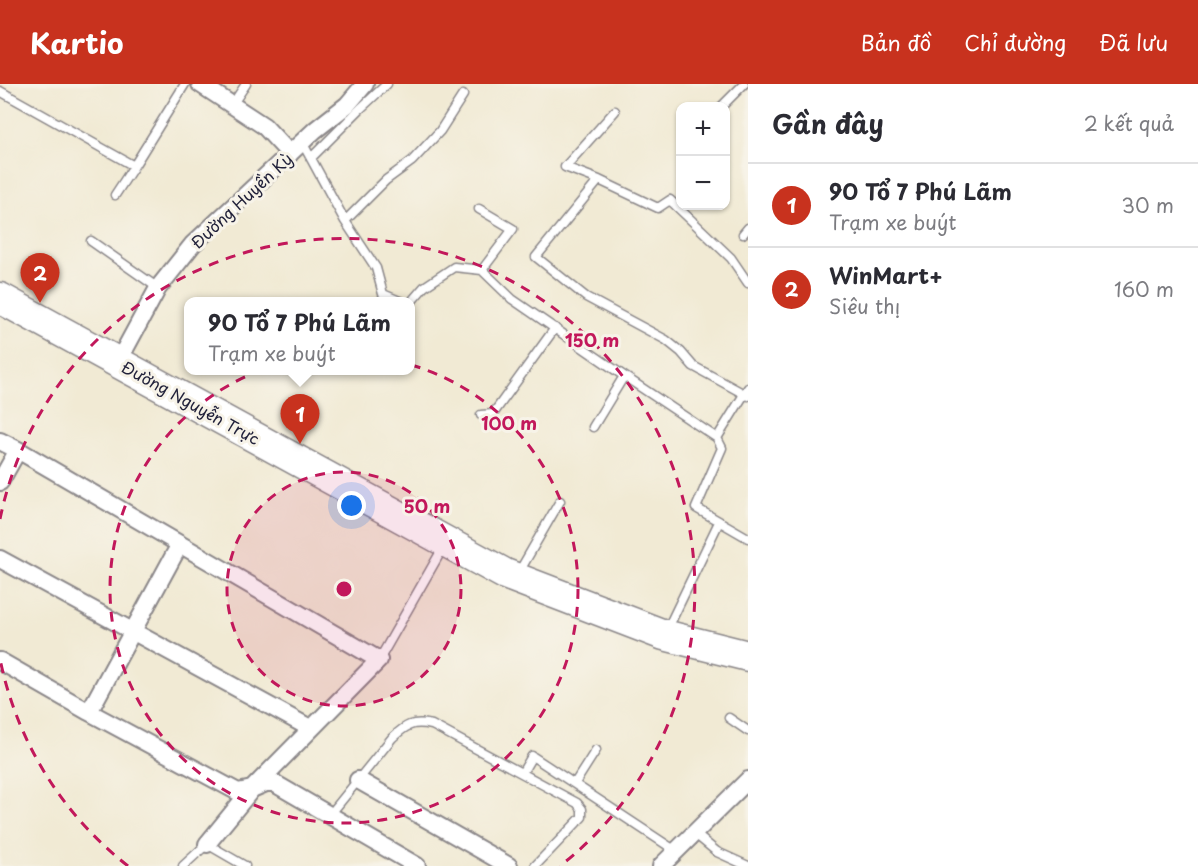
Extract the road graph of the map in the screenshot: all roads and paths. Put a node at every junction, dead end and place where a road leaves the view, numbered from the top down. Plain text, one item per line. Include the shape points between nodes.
1 (185, 84) edge
2 (200, 84) edge
3 (246, 84) edge
4 (364, 84) edge
5 (387, 84) edge
6 (744, 84) edge
7 (0, 91) edge
8 (463, 95) dead end
9 (726, 102) edge
10 (232, 106) junction
11 (615, 111) dead end
12 (296, 148) junction
13 (311, 158) junction
14 (134, 165) junction
15 (599, 180) junction
16 (115, 195) dead end
17 (479, 209) dead end
18 (345, 221) junction
19 (91, 241) dead end
20 (483, 270) junction
21 (748, 283) edge
22 (158, 288) junction
23 (390, 297) edge
24 (415, 297) edge
25 (0, 298) edge
26 (555, 328) junction
27 (118, 362) junction
28 (624, 376) junction
29 (747, 393) edge
30 (481, 415) dead end
31 (593, 427) dead end
32 (717, 438) junction
33 (0, 441) edge
34 (18, 450) junction
35 (0, 482) edge
36 (560, 501) dead end
37 (719, 522) junction
38 (748, 538) edge
39 (446, 542) junction
40 (180, 544) junction
41 (0, 559) edge
42 (516, 578) junction
43 (134, 632) junction
44 (664, 635) junction
45 (748, 656) edge
46 (379, 660) junction
47 (0, 662) edge
48 (89, 712) junction
49 (729, 718) dead end
50 (310, 728) junction
51 (748, 731) edge
52 (596, 750) dead end
53 (522, 773) junction
54 (358, 780) junction
55 (748, 780) edge
56 (575, 783) junction
57 (252, 789) junction
58 (329, 816) junction
59 (694, 833) junction
60 (207, 844) junction
61 (676, 851) junction
62 (183, 866) edge
63 (245, 866) edge
64 (417, 866) edge
65 (510, 866) edge
66 (535, 866) edge
67 (661, 866) edge
68 (748, 866) edge

1 - 14 lane
2 - 10 street
3 - 10 lane
4 - 12 street, Đường Huyền Kỳ via 347,105
5 - 13 lane
6 - 9 lane
7 - 14 lane
8 - 18 lane via 440,131 412,161 386,180
10 - 12 street
11 - 15 lane via 565,167
12 - 13 lane
12 - 22 street, Đường Huyền Kỳ via 193,244
13 - 18 lane
14 - 16 lane
15 - 21 lane via 658,208 670,200 731,258
15 - 29 lane via 536,257 586,297 666,340 693,366
17 - 20 lane via 513,229
18 - 23 lane via 376,268 383,294
19 - 22 lane
20 - 24 lane via 454,267
20 - 26 lane via 512,299
22 - 27 street, Đường Huyền Kỳ
25 - 27 highway, Đường Nguyễn Trực
26 - 28 lane
26 - 30 lane via 493,414
27 - 39 highway, Đường Nguyễn Trực
28 - 31 lane
28 - 32 lane
29 - 32 lane
32 - 37 lane via 722,447 696,508
33 - 34 street
34 - 35 street
34 - 40 street
36 - 42 lane
37 - 38 lane
37 - 44 lane
39 - 42 highway, Đường Nguyễn Trực
39 - 46 lane
40 - 43 street
40 - 46 street
41 - 43 street
42 - 44 highway, Đường Nguyễn Trực
43 - 48 street
43 - 50 street
44 - 45 highway, Đường Nguyễn Trực
46 - 50 street
47 - 48 street
48 - 57 street via 238,792
49 - 51 lane
50 - 57 street
52 - 56 lane
53 - 54 lane via 432,725 413,723 392,738
53 - 56 lane via 532,756
53 - 66 lane via 577,803 582,810 582,817
54 - 58 lane
54 - 65 street
55 - 59 street
56 - 61 lane
57 - 58 street via 274,783
57 - 60 street
58 - 64 street
59 - 61 street
59 - 68 lane via 717,852
60 - 62 lane
60 - 63 lane
61 - 67 street

